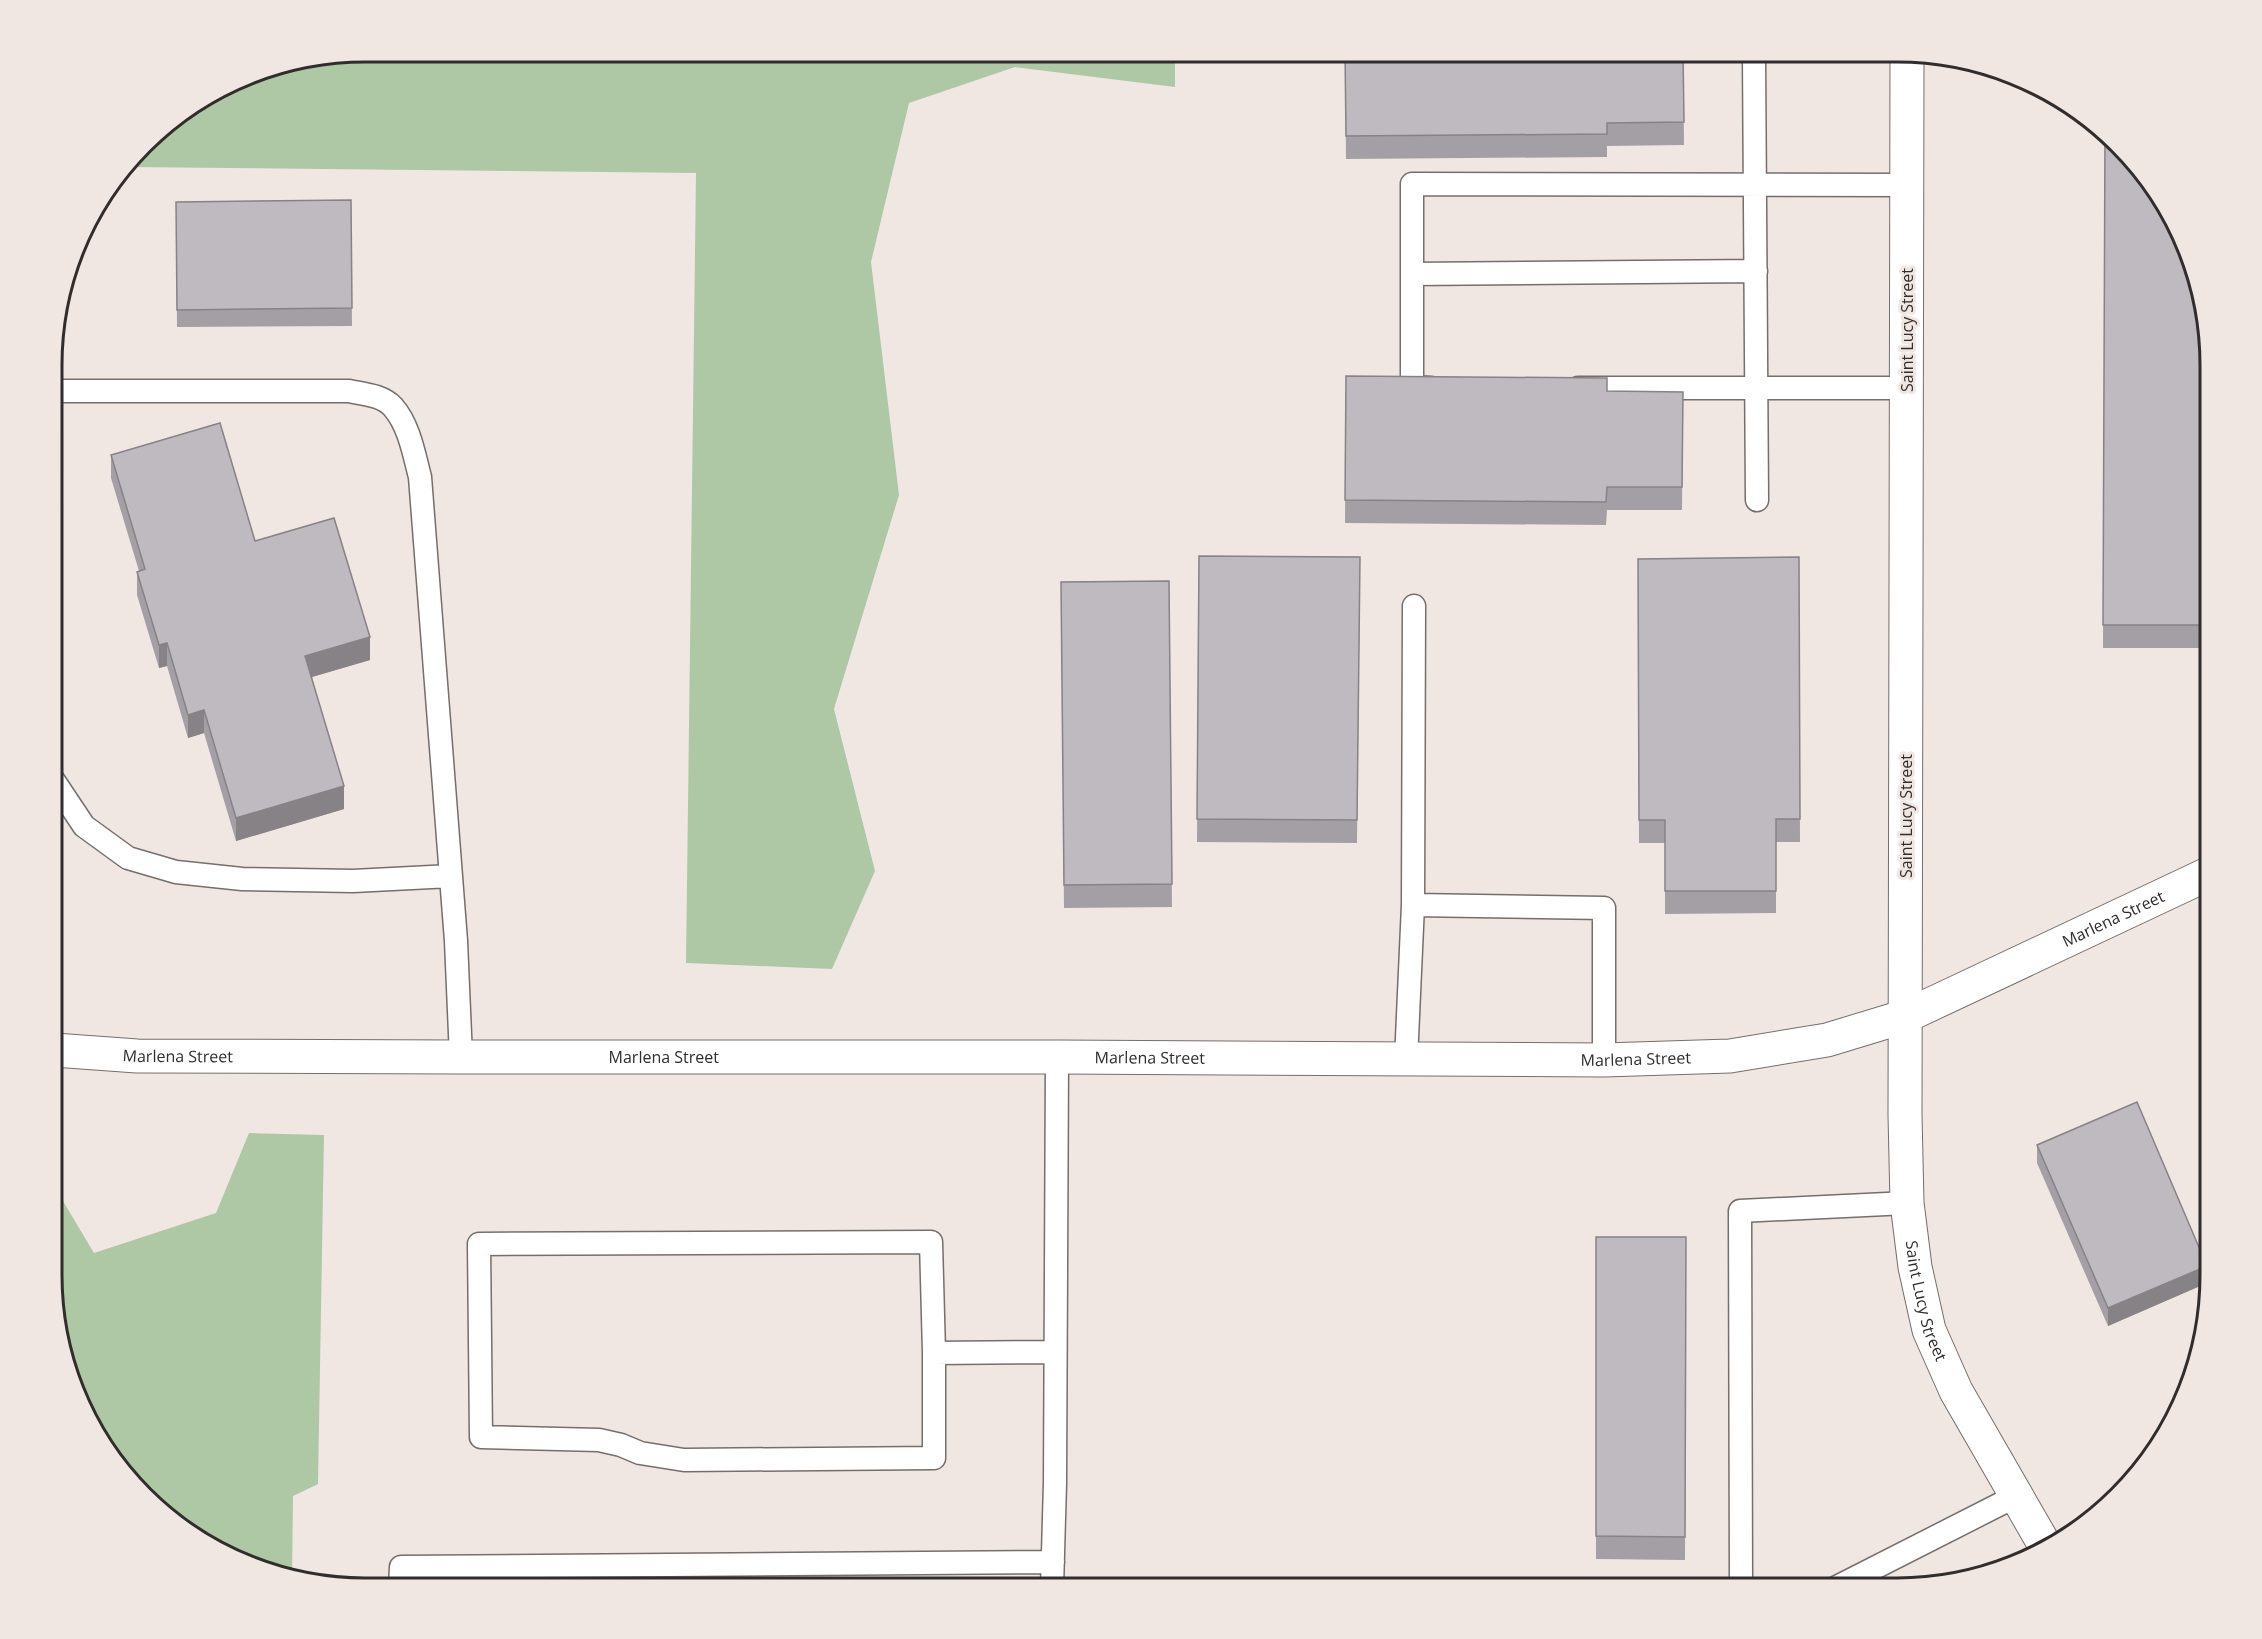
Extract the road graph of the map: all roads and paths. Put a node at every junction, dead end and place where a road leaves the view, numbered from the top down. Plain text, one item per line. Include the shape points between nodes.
1 (1754, 62) edge
2 (1907, 62) edge
3 (1755, 184) junction
4 (1907, 184) junction
5 (1756, 271) junction
6 (1412, 274) junction
7 (1447, 388) edge
8 (1554, 388) edge
9 (1756, 388) junction
10 (1907, 388) junction
11 (62, 391) edge
12 (1757, 500) dead end
13 (1414, 606) dead end
14 (62, 793) edge
15 (451, 876) junction
16 (2200, 878) edge
17 (1413, 905) junction
18 (1906, 1016) junction
19 (62, 1051) edge
20 (460, 1057) junction
21 (1057, 1057) junction
22 (1406, 1059) junction
23 (1604, 1060) junction
24 (1907, 1203) junction
25 (1055, 1352) junction
26 (934, 1353) junction
27 (2018, 1495) junction
28 (2043, 1540) edge
29 (1053, 1562) junction
30 (400, 1578) edge
31 (1052, 1578) edge
32 (1741, 1578) edge
33 (1855, 1578) edge

1 - 3 lane
2 - 4 street, Saint Lucy Street
3 - 4 lane
3 - 5 lane
3 - 6 lane via 1412,184
4 - 10 street, Saint Lucy Street
5 - 6 lane
5 - 9 lane
6 - 7 lane via 1412,387
8 - 9 lane
9 - 10 lane
9 - 12 lane
10 - 18 street, Saint Lucy Street
11 - 15 lane via 349,391 374,396 392,406 406,431 420,477
13 - 17 lane
14 - 15 lane via 84,826 128,858 176,872 242,879 353,881
15 - 20 lane
16 - 18 street, Marlena Street
17 - 22 lane
17 - 23 lane via 1604,908
18 - 23 street, Marlena Street via 1827,1040 1730,1056
18 - 24 street, Saint Lucy Street
19 - 20 street, Marlena Street via 137,1056
20 - 21 street, Marlena Street
21 - 22 street, Marlena Street
21 - 25 lane
22 - 23 street, Marlena Street
24 - 27 street, Saint Lucy Street via 1915,1267 1929,1330 1956,1391
24 - 32 lane via 1740,1211
25 - 26 lane
25 - 29 lane
26 - 26 lane via 934,1458 684,1460 640,1453 599,1440 482,1437 479,1244 931,1242
27 - 28 street, Saint Lucy Street
27 - 33 lane
29 - 30 lane via 401,1567
29 - 31 lane

